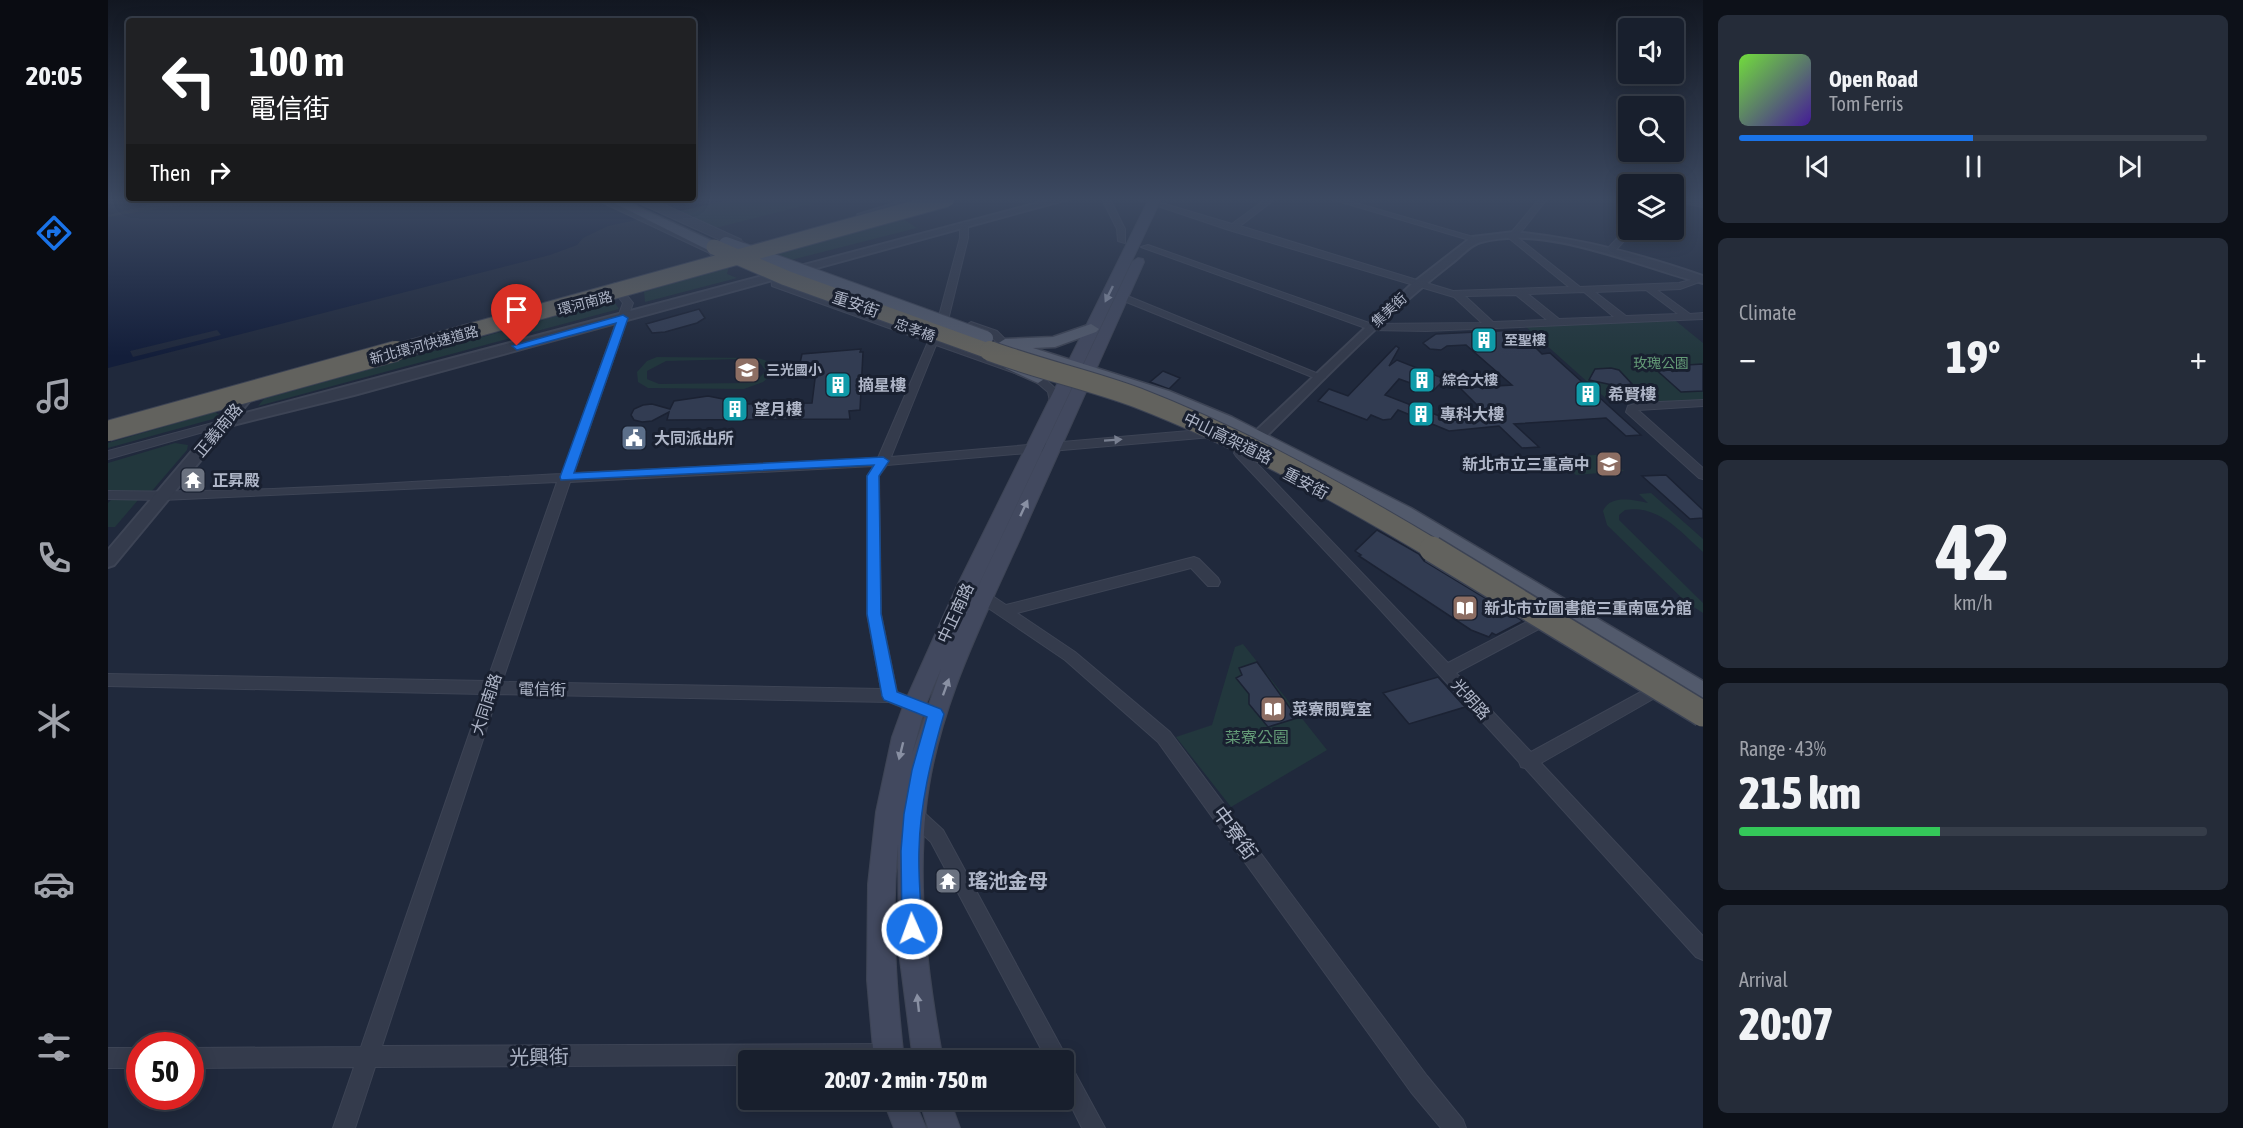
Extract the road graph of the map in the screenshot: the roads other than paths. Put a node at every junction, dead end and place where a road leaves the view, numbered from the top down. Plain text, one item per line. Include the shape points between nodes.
1 (716, 252) edge
2 (727, 252) edge
3 (729, 252) edge
4 (730, 252) edge
5 (730, 252) edge
6 (731, 252) edge
7 (741, 252) edge
8 (757, 252) edge
9 (759, 252) edge
10 (774, 252) edge
11 (865, 252) edge
12 (961, 252) edge
13 (1130, 252) edge
14 (1143, 252) edge
15 (1158, 252) edge
16 (1311, 252) edge
17 (1460, 252) edge
18 (1533, 252) edge
19 (1616, 252) edge
20 (748, 259) junction
21 (789, 272) junction
22 (776, 276) junction
23 (1701, 279) edge
24 (1418, 284) junction
25 (1648, 287) junction
26 (1581, 289) junction
27 (618, 290) junction
28 (834, 292) junction
29 (1519, 292) junction
30 (1457, 294) junction
31 (1122, 297) junction
32 (901, 308) junction
33 (944, 316) junction
34 (1703, 316) edge
35 (1688, 317) junction
36 (623, 318) junction
37 (1623, 319) junction
38 (1556, 322) junction
39 (1490, 325) junction
40 (1371, 327) junction
41 (1092, 329) junction
42 (933, 341) junction
43 (1005, 344) junction
44 (1040, 370) junction
45 (1078, 376) junction
46 (1321, 377) junction
47 (258, 383) junction
48 (246, 397) junction
49 (1703, 403) edge
50 (1055, 404) junction
51 (224, 423) junction
52 (108, 424) edge
53 (1212, 433) junction
54 (108, 434) edge
55 (1250, 443) junction
56 (1044, 446) junction
57 (108, 455) edge
58 (883, 461) junction
59 (1703, 475) edge
60 (566, 477) junction
61 (108, 495) edge
62 (162, 496) junction
63 (108, 561) edge
64 (1213, 582) dead end
65 (975, 591) junction
66 (1004, 611) junction
67 (1569, 611) junction
68 (1540, 620) junction
69 (1446, 671) junction
70 (108, 680) edge
71 (492, 688) junction
72 (1655, 691) junction
73 (1703, 693) edge
74 (890, 696) junction
75 (1703, 700) edge
76 (925, 709) junction
77 (1703, 714) edge
78 (1703, 721) edge
79 (1527, 762) junction
80 (913, 814) junction
81 (1703, 950) edge
82 (888, 1050) edge
83 (927, 1050) edge
84 (1053, 1050) edge
85 (108, 1058) edge
86 (126, 1058) edge
87 (204, 1058) edge
88 (738, 1058) edge
89 (369, 1059) junction
90 (1074, 1090) edge
91 (899, 1110) edge
92 (902, 1110) edge
93 (936, 1110) edge
94 (938, 1110) edge
95 (344, 1128) edge
96 (902, 1128) edge
97 (910, 1128) edge
98 (938, 1128) edge
99 (944, 1128) edge
100 (1094, 1128) edge
101 (1455, 1128) edge

1 - 27 street
2 - 44 main road, 忠孝橋, bridge via 770,279 1011,365
3 - 77 highway, 中山高架道路, bridge via 786,278 1033,367 1159,406 1211,428 1386,520
4 - 20 street, 重安街
5 - 75 highway, 中山高架道路, bridge via 1209,417 1397,515
6 - 32 main road, 忠孝橋, bridge
7 - 52 highway, 新北環河快速道路, bridge
8 - 32 street, bridge
9 - 54 highway, 新北環河快速道路, bridge
10 - 20 street, 環河南路
11 - 21 street, 環河南路
12 - 33 street
13 -> 41 main road, 中正南路
14 - 31 main road, 中正南路
15 - 40 street
16 - 24 street
17 - 24 street, 集美街
18 - 26 street
19 - 23 street
20 - 21 street, 重安街
20 - 22 street, 重安街 via 754,267
20 - 27 street, 環河南路
21 - 22 street, 環河南路
21 - 28 street, 重安街
22 - 28 street, 重安街
22 - 36 street, 環河南路
23 - 25 street via 1689,284
24 - 30 street
24 - 40 street, 集美街
25 - 26 street
25 - 35 street
26 - 29 street
26 - 37 street
27 - 36 street, 大同南路 via 628,303
27 - 47 street
27 - 48 street, 環河南路
28 - 33 street, 重安街
28 - 42 street, 重安街
28 - 44 street, 重安街
29 - 30 street
29 - 38 street
30 - 39 street
31 - 45 main road, 中正南路
31 - 46 street
32 - 43 main road, 忠孝橋, bridge
33 - 43 street, 重安街 via 993,333
34 - 35 street
35 - 37 street
36 - 51 street, 環河南路
36 - 60 street, 大同南路
37 - 38 street
38 - 39 street
39 - 40 street
40 - 46 street, 集美街
41 - 43 main road via 1055,342
41 - 45 main road, 中正南路
42 - 44 street, 重安街
42 - 58 street
43 - 44 main road, 重安街
44 - 45 main road, 重安街
44 - 50 street via 1053,392
45 - 50 main road, 中正南路
45 - 53 main road, 重安街
45 - 55 main road, 重安街 via 1191,405
45 - 56 main road, 中正南路
46 - 55 street, 集美街
47 - 48 street, 正義南路
47 - 52 street
48 - 51 street, 正義南路
48 - 54 street, 環河南路
49 - 59 street via 1632,408
50 - 56 main road, 中正南路
51 - 57 street
51 - 62 street, 正義南路
53 - 55 main road, 重安街
56 -> 53 street
55 - 67 main road, 重安街 via 1404,513
55 - 68 main road, 重安街
55 - 69 street, 光明路 via 1240,453
56 - 58 street
56 - 65 main road, 中正南路
58 - 60 street
58 - 74 street via 873,476 874,614
60 - 62 street
60 - 71 street, 大同南路
61 - 62 street
62 - 63 street, 正義南路
64 - 66 street via 1194,562
65 - 66 street, 中寮街
65 - 76 main road, 中正南路
66 - 101 street, 中寮街 via 1070,656 1164,737
67 - 68 street
67 - 73 main road, 重安街
68 - 69 street
68 - 72 main road, 重安街
69 - 79 street, 光明路
70 - 71 street, 電信街
71 - 74 street, 電信街
71 - 89 street, 大同南路
72 - 78 main road, 重安街
72 - 79 street
74 - 76 street, 電信街
76 - 80 main road, 中正南路
76 -> 82 main road, 中正南路 via 894,778 883,857 881,980
79 - 81 street, 光明路
83 -> 80 main road, 中正南路 via 913,948
80 - 84 street via 937,836
85 - 86 street
87 - 89 street, 光興街
88 - 89 street, 光興街
89 - 95 street, 大同南路
90 - 100 street
91 - 96 main road
92 - 97 main road
93 - 98 main road
94 - 99 main road

